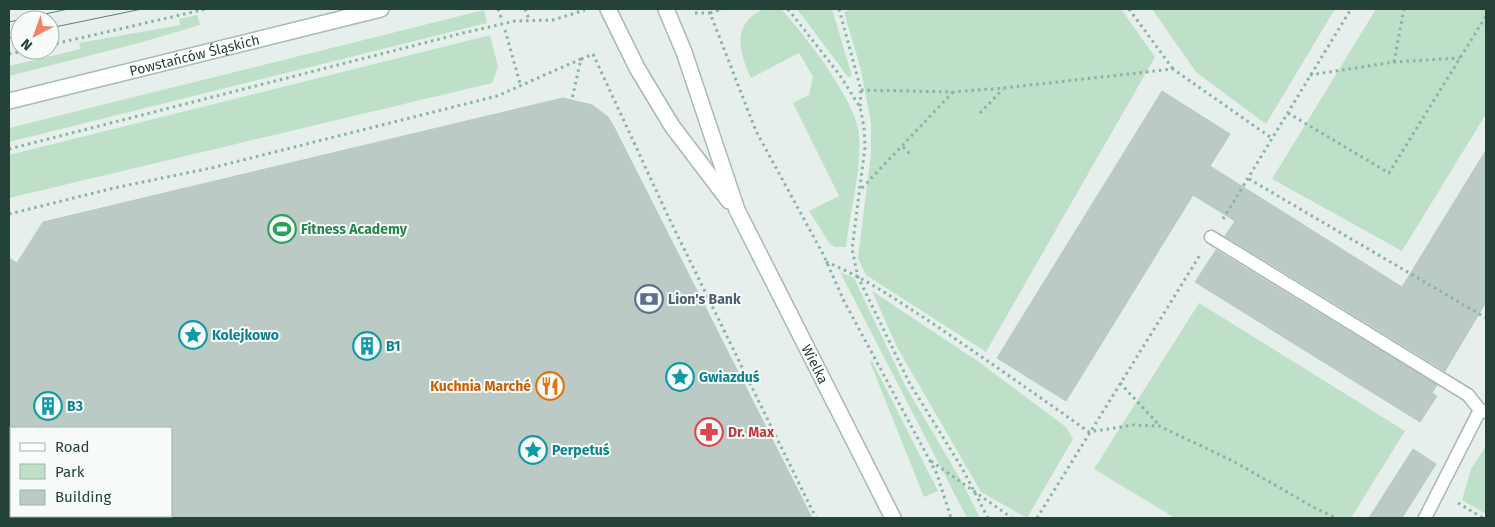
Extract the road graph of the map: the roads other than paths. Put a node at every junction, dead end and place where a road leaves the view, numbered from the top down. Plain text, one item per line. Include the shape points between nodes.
1 (381, 9) edge
2 (608, 9) edge
3 (666, 9) edge
4 (9, 102) edge
5 (736, 210) junction
6 (1211, 237) road end
7 (1483, 411) edge
8 (893, 518) edge
9 (1425, 518) edge

1 - 4 street, Powstańców Śląskich
2 - 5 street, Wielka via 637,68 672,126
3 - 5 street, Wielka via 684,52
5 - 8 street, Wielka
6 - 7 lane via 1468,394
7 - 9 lane

